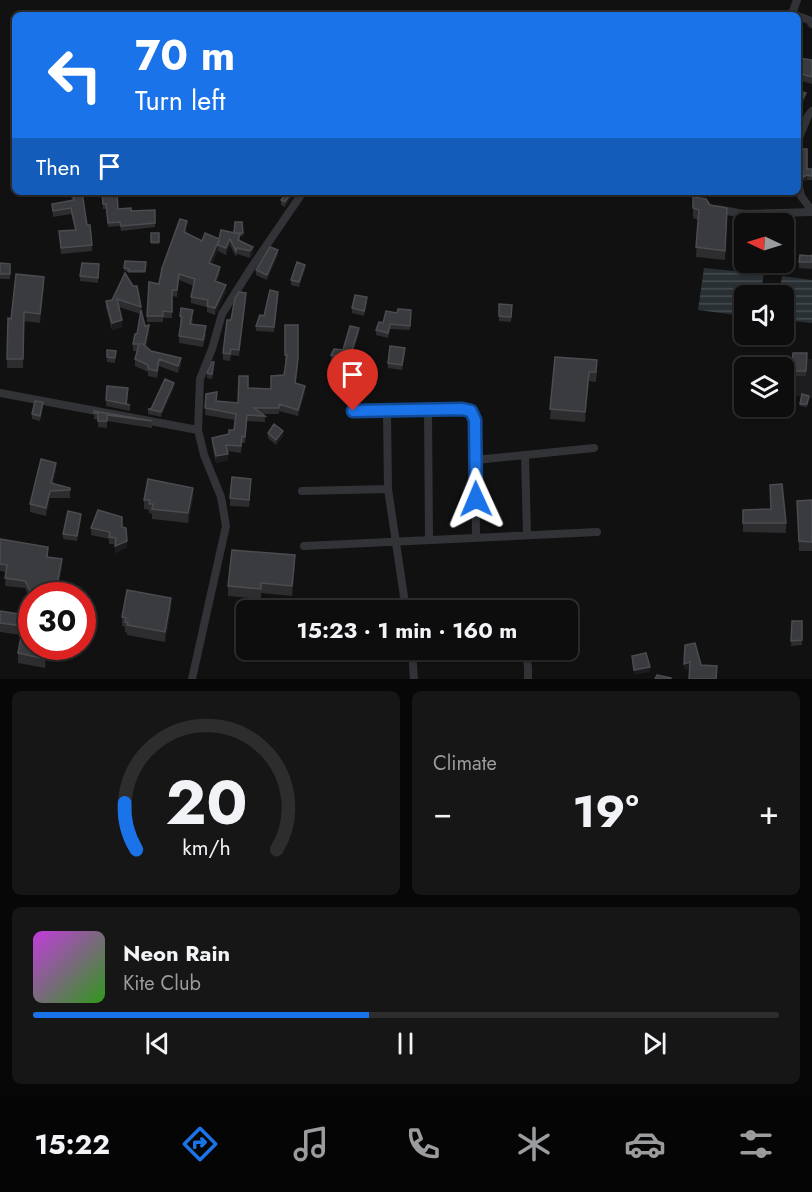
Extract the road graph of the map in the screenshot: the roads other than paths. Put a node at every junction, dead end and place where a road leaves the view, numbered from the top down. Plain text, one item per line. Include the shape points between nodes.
1 (812, 111) edge
2 (801, 133) edge
3 (301, 195) edge
4 (801, 195) edge
5 (712, 209) edge
6 (812, 212) edge
7 (0, 393) edge
8 (428, 410) junction
9 (353, 411) dead end
10 (387, 411) junction
11 (198, 430) junction
12 (594, 448) dead end
13 (525, 455) junction
14 (476, 460) junction
15 (388, 489) junction
16 (302, 491) dead end
17 (597, 532) dead end
18 (527, 536) junction
19 (476, 538) junction
20 (429, 540) junction
21 (395, 542) junction
22 (304, 546) dead end
23 (404, 600) edge
24 (413, 660) edge
25 (526, 660) edge
26 (192, 679) edge
27 (414, 679) edge
28 (528, 679) edge

1 - 2 street
3 - 11 street via 222,314 200,379
4 - 6 street
5 - 6 street via 744,214
7 - 11 street
8 - 10 street
8 - 14 street via 471,411 475,420
8 - 20 street
9 - 10 street
10 - 15 street
11 - 26 street via 221,497 226,526
12 - 13 street
13 - 14 street
13 - 18 street
14 - 19 street
15 - 16 street
15 - 21 street
17 - 18 street
18 - 19 street
19 - 20 street
20 - 21 street
21 - 22 street
21 - 23 street
24 - 27 street
25 - 28 street

